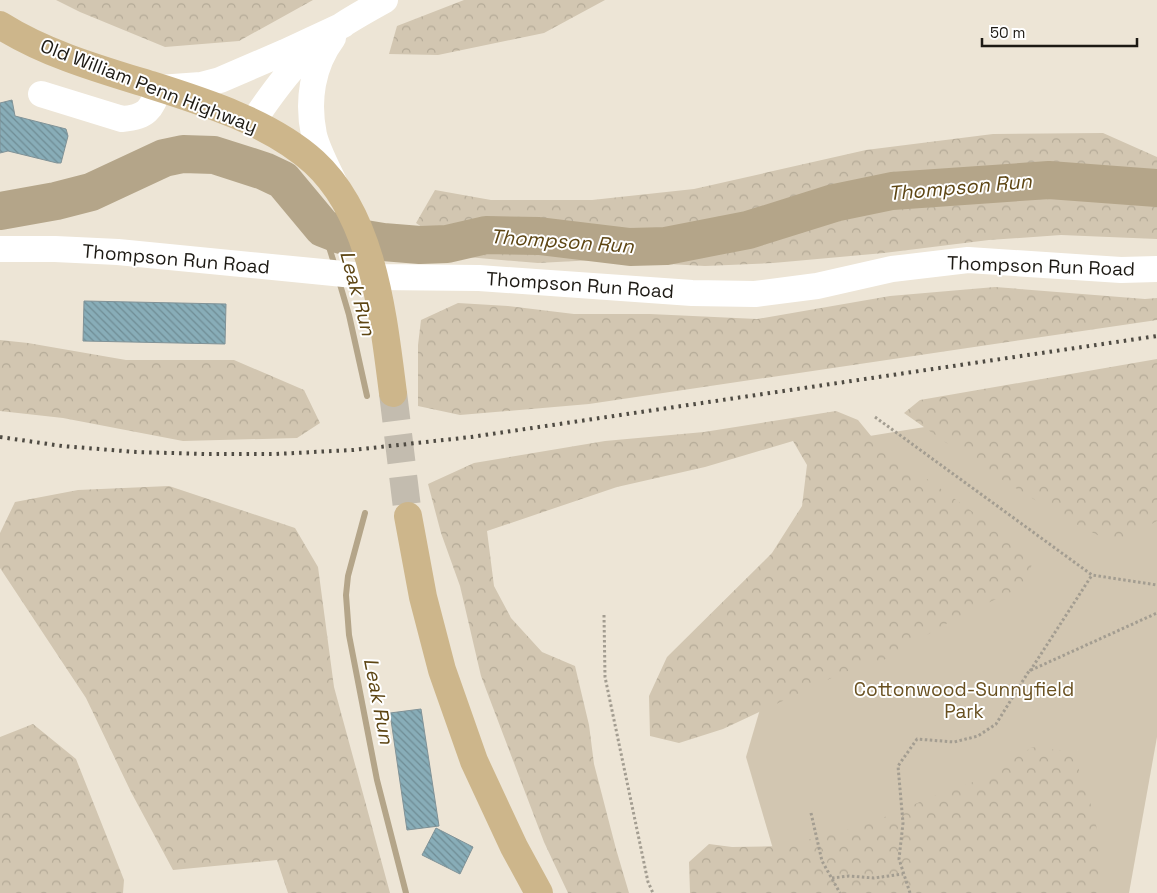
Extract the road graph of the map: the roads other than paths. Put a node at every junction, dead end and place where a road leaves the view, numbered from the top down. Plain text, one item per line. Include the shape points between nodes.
1 (385, 0) edge
2 (343, 25) junction
3 (0, 26) edge
4 (159, 88) junction
5 (41, 94) dead end
6 (252, 122) junction
7 (337, 190) junction
8 (0, 249) edge
9 (367, 268) junction
10 (1157, 268) edge
11 (393, 393) tunnel mouth
12 (408, 516) tunnel mouth
13 (540, 893) edge

1 - 2 street
2 - 4 street via 220,80
2 - 6 street via 305,55
2 - 7 street via 326,46 312,85 314,135
3 - 4 main road, Old William Penn Highway via 50,51
4 - 5 street via 152,107 145,114 122,119
4 - 6 main road, Old William Penn Highway
6 - 7 main road, Old William Penn Highway via 314,162
7 - 9 main road, Old William Penn Highway via 354,218
8 - 9 street, Thompson Run Road via 118,252 319,272
9 - 10 street, Thompson Run Road via 692,293 755,294 817,286 892,269 968,260 1121,270
9 - 11 main road, Old William Penn Highway via 385,334
12 - 13 main road via 423,597 442,670 474,761 514,847

